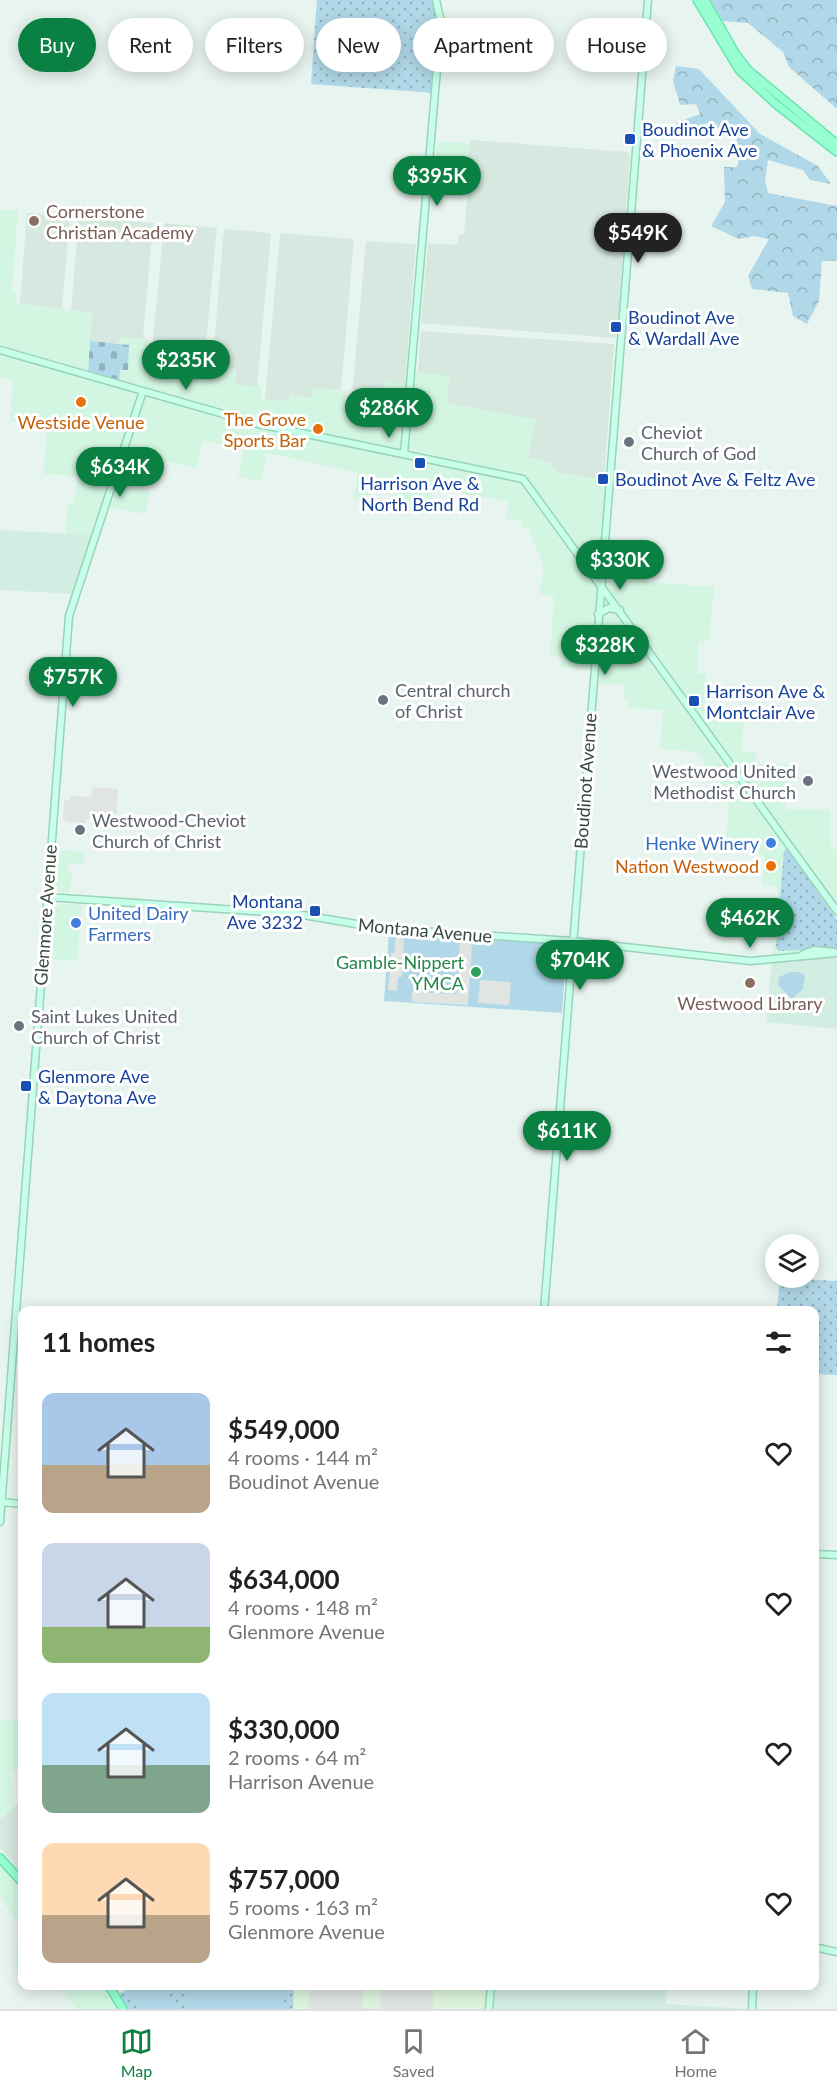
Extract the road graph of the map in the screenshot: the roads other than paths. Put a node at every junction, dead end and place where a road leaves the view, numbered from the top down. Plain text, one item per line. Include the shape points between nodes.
1 (436, 0) edge
2 (648, 0) edge
3 (698, 0) edge
4 (705, 0) edge
5 (712, 19) junction
6 (837, 144) edge
7 (837, 152) edge
8 (0, 350) edge
9 (143, 391) junction
10 (404, 454) junction
11 (604, 553) junction
12 (579, 556) junction
13 (601, 586) junction
14 (620, 611) junction
15 (598, 614) junction
16 (47, 897) junction
17 (837, 911) edge
18 (572, 941) junction
19 (836, 953) edge
20 (544, 1306) edge
21 (1, 1503) edge
22 (18, 1504) edge
23 (0, 1522) edge
24 (819, 1554) edge
25 (837, 1556) edge
26 (0, 1858) edge
27 (18, 1878) edge
28 (819, 1948) edge
29 (837, 1952) edge
30 (111, 1990) edge
31 (491, 1990) edge
32 (753, 1990) edge
33 (123, 2009) edge
34 (489, 2009) edge
35 (752, 2009) edge

1 - 10 street via 441,24
2 - 11 street, Boudinot Avenue
3 - 5 main road
4 - 5 main road
5 - 6 main road via 753,75
5 - 7 main road via 740,70 755,86
8 - 9 street
9 - 10 street via 258,424
9 - 16 street, Glenmore Avenue via 71,607
10 - 12 street via 522,478
11 - 12 street via 590,559
11 - 13 street, Boudinot Avenue
12 - 13 street
13 - 14 street
13 - 15 street, Boudinot Avenue
14 - 15 street via 609,608
14 - 17 street
15 - 18 street, Boudinot Avenue
16 - 18 street, Montana Avenue via 297,914 386,929
16 - 21 street, Glenmore Avenue
18 - 19 street, Montana Avenue via 750,961
18 - 20 street, Boudinot Avenue
21 - 22 street
21 - 23 street, Glenmore Avenue
24 - 25 street
26 - 27 main road
28 - 29 street
30 - 33 main road
31 - 34 street
32 - 35 street

